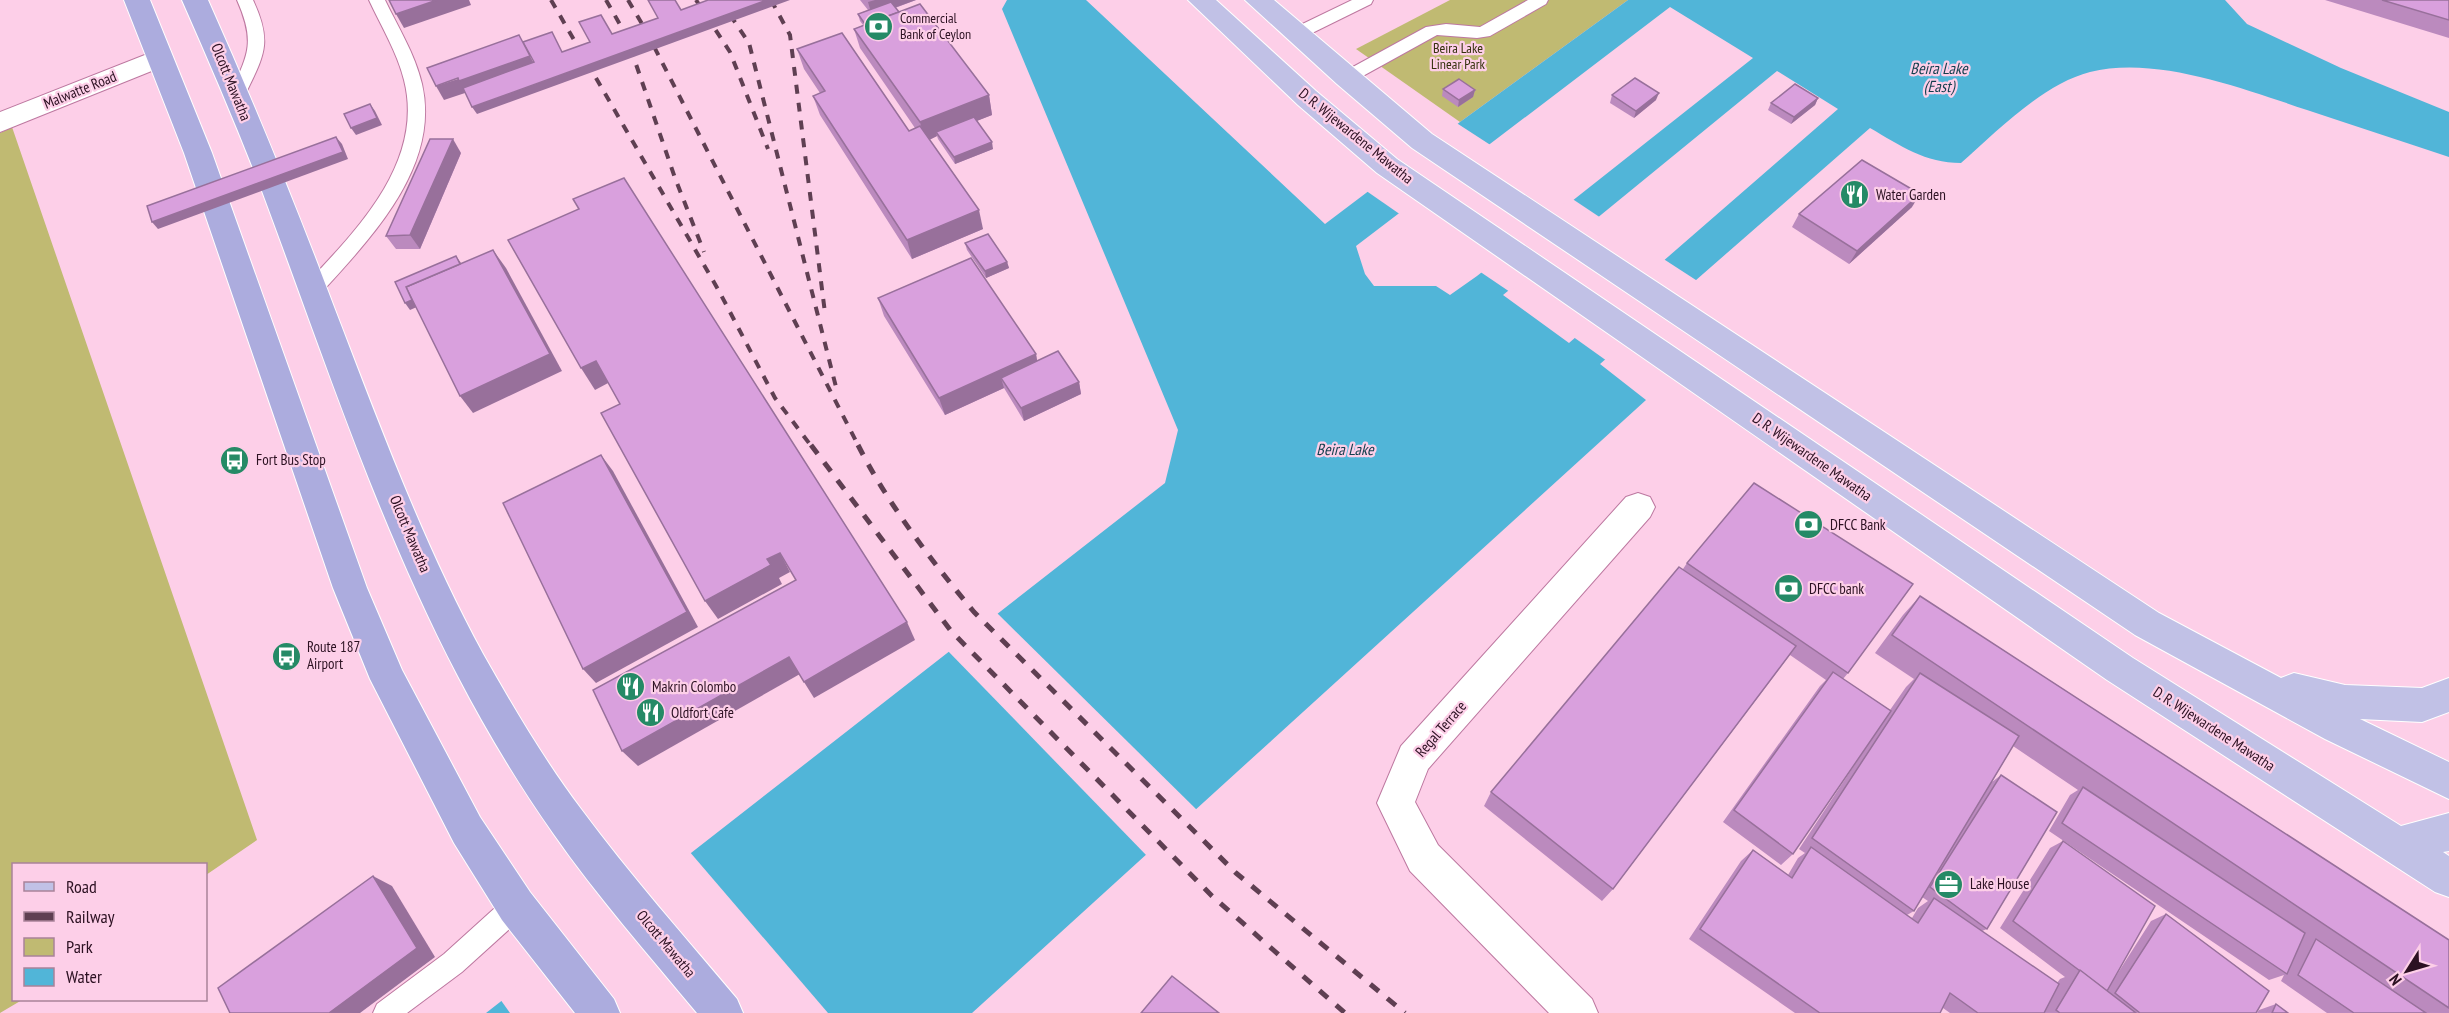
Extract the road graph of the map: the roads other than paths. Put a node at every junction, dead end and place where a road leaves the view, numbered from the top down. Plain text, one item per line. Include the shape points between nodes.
1 (137, 0) edge
2 (195, 0) edge
3 (245, 0) edge
4 (377, 0) edge
5 (1202, 0) edge
6 (1258, 0) edge
7 (1365, 0) edge
8 (1539, 0) edge
9 (1296, 34) junction
10 (160, 58) junction
11 (1346, 78) junction
12 (237, 95) junction
13 (0, 123) edge
14 (313, 289) junction
15 (1638, 507) dead end
16 (2237, 673) junction
17 (2449, 696) edge
18 (2449, 781) edge
19 (2449, 832) edge
20 (2398, 845) junction
21 (2449, 878) edge
22 (523, 914) junction
23 (386, 1013) edge
24 (600, 1013) edge
25 (723, 1013) edge
26 (1578, 1013) edge

1 - 10 highway
2 - 12 highway, Olcott Mawatha
3 - 12 lane via 255,22 256,55
4 - 14 lane via 411,76 415,94 408,159 391,196 371,225
5 - 20 main road, D. R. Wijewardene Mawatha via 1387,166 2120,669
6 - 9 main road
7 - 9 lane
8 - 11 lane via 1484,32 1475,34 1444,27 1432,31
9 - 11 main road
10 - 13 street, Malwatte Road
10 - 22 highway via 198,153 358,609 422,748 467,830
11 - 16 main road via 1422,141 2147,624
12 - 14 highway, Olcott Mawatha
14 - 25 highway, Olcott Mawatha via 389,485 458,640 520,752 557,809
15 - 26 street, Regal Terrace via 1414,758 1396,803 1424,858
16 - 17 main road via 2345,702 2422,705
16 - 18 main road
19 - 20 main road
20 - 21 main road, D. R. Wijewardene Mawatha
22 - 23 lane
22 - 24 highway

